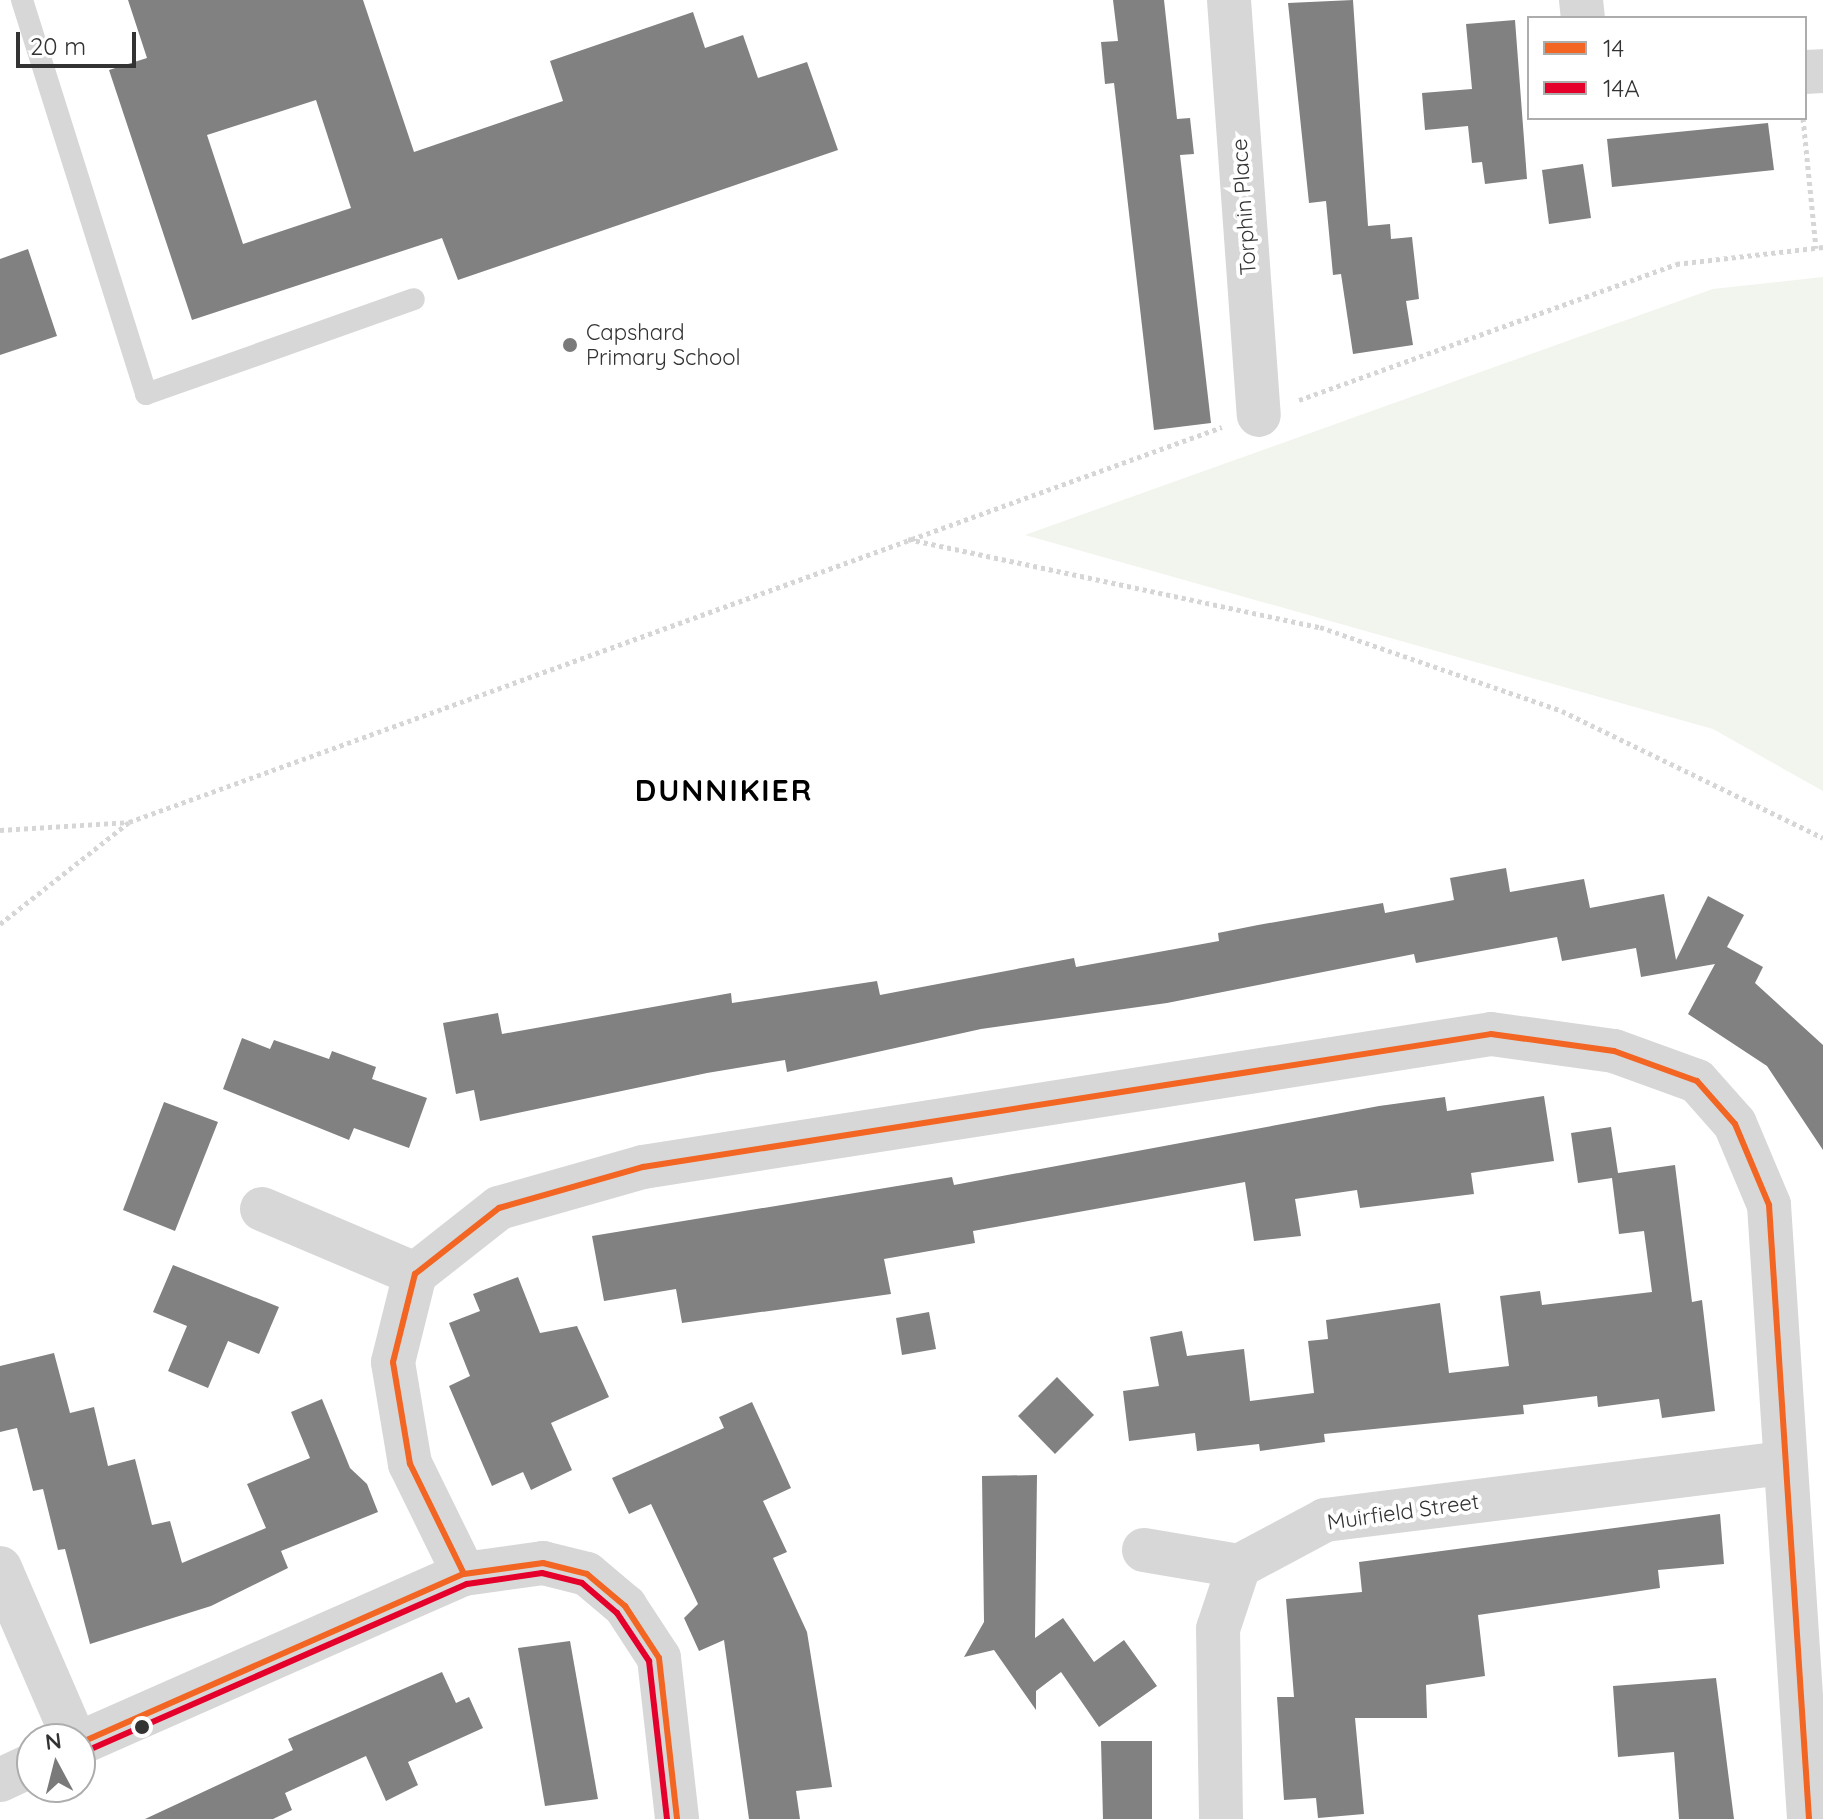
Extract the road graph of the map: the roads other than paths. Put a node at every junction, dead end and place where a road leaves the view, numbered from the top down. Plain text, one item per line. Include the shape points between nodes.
1 (22, 0) edge
2 (1229, 0) edge
3 (414, 299) dead end
4 (1259, 415) road end
5 (262, 1209) dead end
6 (415, 1274) junction
7 (1784, 1463) junction
8 (1144, 1550) dead end
9 (1239, 1566) junction
10 (0, 1568) edge
11 (464, 1574) junction
12 (67, 1723) edge
13 (96, 1736) edge
14 (677, 1819) edge
15 (1221, 1819) edge
16 (1809, 1819) edge

1 - 3 lane via 146,394
2 - 4 street, Torphin Place
5 - 6 street
6 - 7 street via 499,1208 643,1167 1506,1036 1614,1051 1697,1081 1735,1124 1769,1205
6 - 11 street via 393,1362 410,1464
7 - 9 street, Muirfield Street via 1325,1520
7 - 16 street
8 - 9 street
9 - 15 street via 1218,1629
10 - 12 street
11 - 13 street
11 - 14 street via 543,1563 587,1574 625,1606 659,1658

